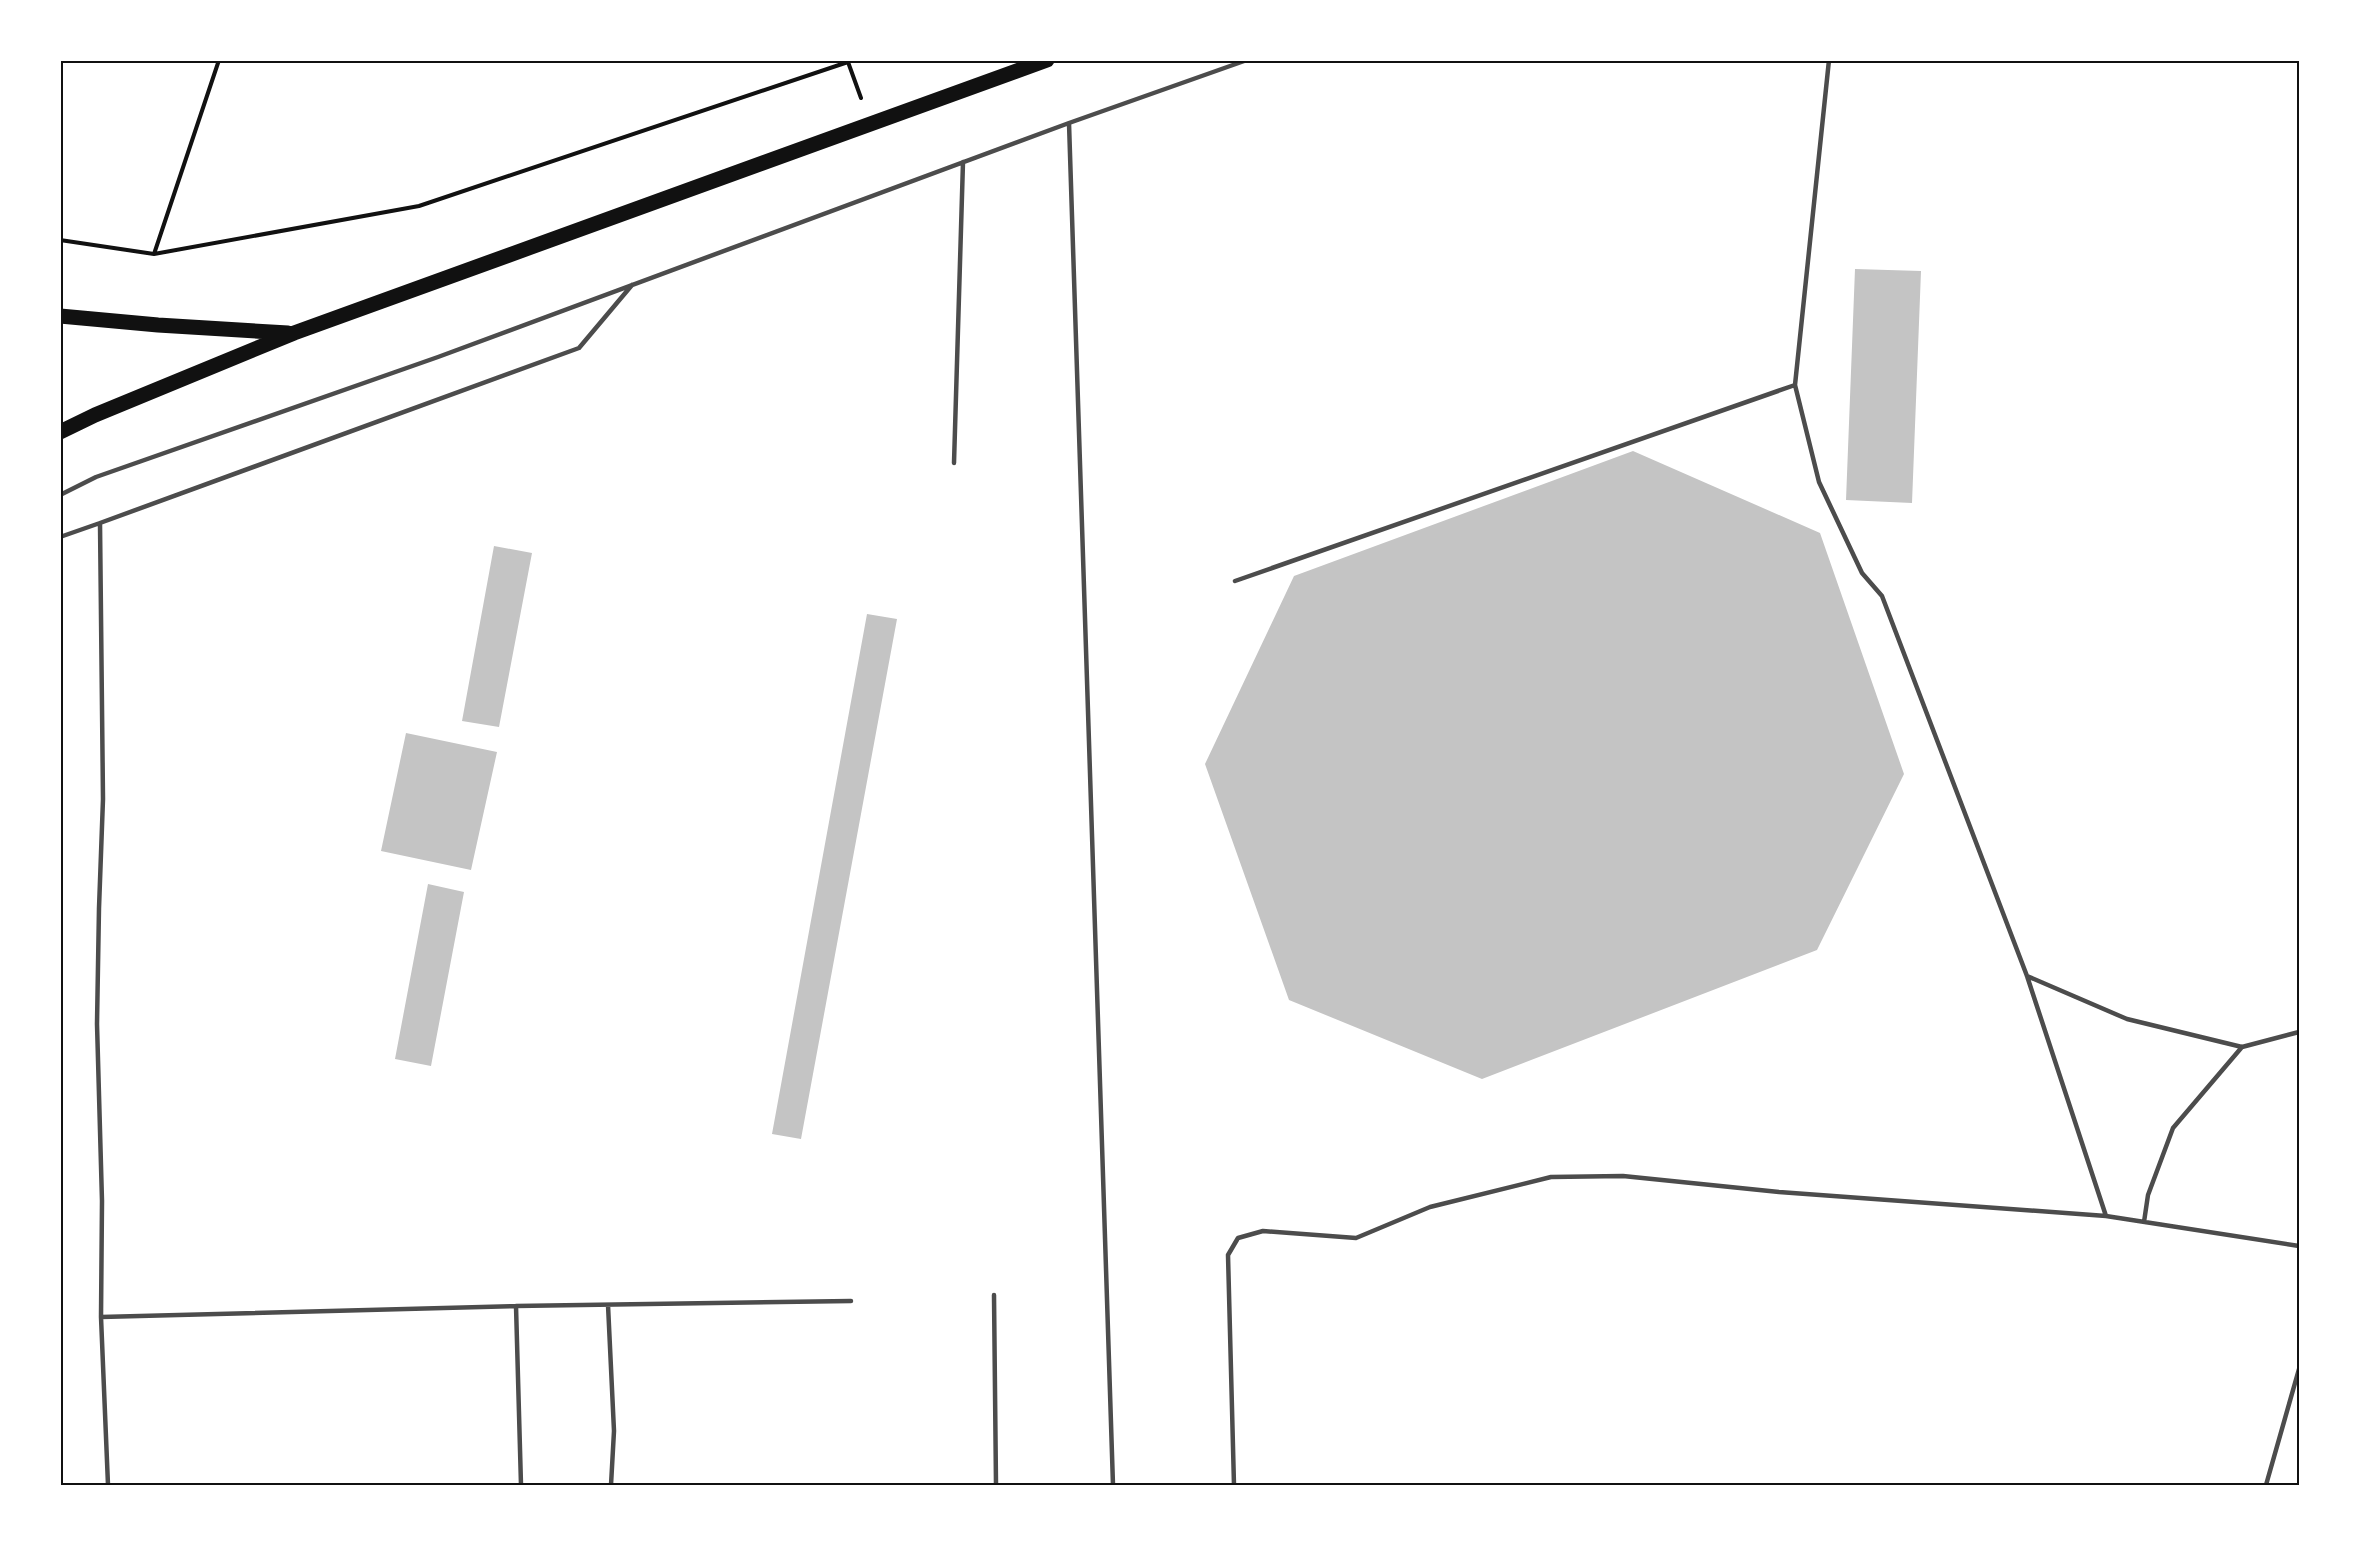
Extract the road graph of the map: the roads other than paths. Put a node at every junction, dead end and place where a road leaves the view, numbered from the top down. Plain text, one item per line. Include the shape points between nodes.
1 (1047, 60) edge
2 (1247, 60) edge
3 (1828, 60) edge
4 (1069, 123) junction
5 (963, 162) junction
6 (632, 285) junction
7 (60, 316) edge
8 (294, 333) junction
9 (1795, 385) junction
10 (60, 432) edge
11 (954, 463) dead end
12 (60, 495) edge
13 (100, 523) junction
14 (60, 537) edge
15 (1235, 581) dead end
16 (2027, 976) junction
17 (2299, 1032) edge
18 (2242, 1047) junction
19 (2106, 1216) junction
20 (2144, 1222) junction
21 (2299, 1246) edge
22 (994, 1295) dead end
23 (851, 1300) dead end
24 (608, 1305) junction
25 (516, 1306) junction
26 (100, 1317) junction
27 (2299, 1369) edge
28 (108, 1485) edge
29 (521, 1485) edge
30 (611, 1485) edge
31 (996, 1485) edge
32 (1113, 1485) edge
33 (1234, 1485) edge
34 (2266, 1485) edge

1 - 8 main road
2 - 4 lane
3 - 9 lane
4 - 5 lane
4 - 32 lane
5 - 6 lane
5 - 11 lane
6 - 12 lane via 96,477
6 - 13 lane via 579,348
7 - 8 main road
8 - 10 main road
9 - 15 lane
9 - 16 lane via 1819,482 1862,573 1882,596
13 - 14 lane
13 - 26 lane
16 - 18 lane via 2127,1020
16 - 19 lane
17 - 18 lane
18 - 20 lane via 2173,1128 2148,1195
19 - 20 lane
19 - 33 lane via 1779,1192 1623,1176 1551,1177 1430,1207 1356,1238 1263,1231 1238,1238 1228,1256
20 - 21 lane
22 - 31 lane
23 - 24 lane
24 - 25 lane
24 - 30 lane via 614,1431
25 - 26 lane
25 - 29 lane
26 - 28 lane
27 - 34 lane

